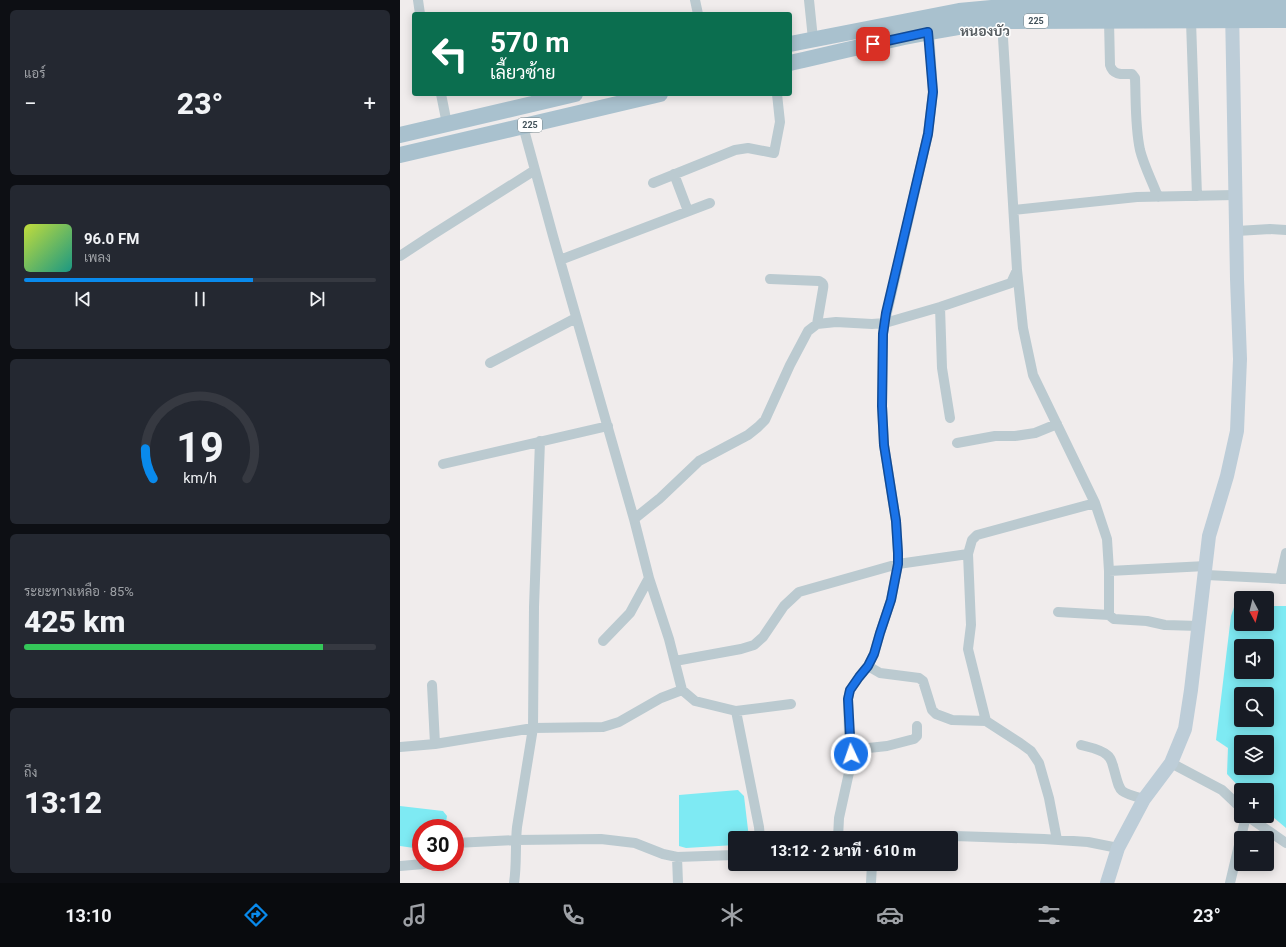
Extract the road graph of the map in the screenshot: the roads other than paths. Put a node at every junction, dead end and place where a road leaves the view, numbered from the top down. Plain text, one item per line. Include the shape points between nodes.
1 (418, 0) edge
2 (695, 0) edge
3 (809, 0) edge
4 (1119, 3) edge
5 (1149, 3) edge
6 (958, 5) edge
7 (1286, 5) edge
8 (1232, 8) edge
9 (1192, 9) edge
10 (420, 12) edge
11 (698, 12) edge
12 (1286, 20) edge
13 (1002, 21) junction
14 (1109, 21) junction
15 (928, 32) junction
16 (814, 39) junction
17 (792, 44) edge
18 (792, 63) edge
19 (441, 96) edge
20 (567, 96) edge
21 (651, 96) edge
22 (777, 96) edge
23 (448, 124) junction
24 (523, 126) junction
25 (400, 135) edge
26 (400, 155) edge
27 (534, 170) junction
28 (674, 174) junction
29 (653, 182) dead end
30 (1235, 195) junction
31 (1158, 196) junction
32 (1197, 196) junction
33 (710, 203) dead end
34 (1014, 210) junction
35 (688, 211) junction
36 (1286, 230) edge
37 (1237, 231) junction
38 (400, 256) edge
39 (560, 260) junction
40 (1017, 270) junction
41 (770, 279) dead end
42 (940, 307) junction
43 (576, 318) junction
44 (885, 323) junction
45 (817, 324) junction
46 (490, 363) dead end
47 (950, 418) dead end
48 (1057, 424) junction
49 (608, 426) junction
50 (540, 441) junction
51 (957, 443) dead end
52 (443, 464) dead end
53 (1095, 503) junction
54 (634, 519) junction
55 (968, 554) junction
56 (1286, 554) edge
57 (898, 564) junction
58 (1109, 571) junction
59 (1206, 571) junction
60 (649, 578) junction
61 (1283, 579) edge
62 (1058, 612) dead end
63 (1109, 615) junction
64 (1199, 626) junction
65 (602, 641) dead end
66 (675, 661) junction
67 (868, 666) junction
68 (432, 685) dead end
69 (682, 690) junction
70 (791, 704) dead end
71 (736, 711) junction
72 (986, 721) junction
73 (917, 726) dead end
74 (532, 728) junction
75 (435, 744) junction
76 (1080, 744) dead end
77 (400, 748) edge
78 (850, 750) junction
79 (1172, 763) junction
80 (1144, 799) junction
81 (1234, 801) edge
82 (1244, 823) edge
83 (1256, 823) edge
84 (759, 831) edge
85 (839, 831) edge
86 (958, 836) edge
87 (516, 840) junction
88 (1057, 840) junction
89 (464, 843) edge
90 (1286, 843) edge
91 (1118, 848) junction
92 (728, 855) edge
93 (677, 857) junction
94 (412, 865) edge
95 (400, 866) edge
96 (872, 871) edge
97 (514, 883) edge
98 (678, 883) edge
99 (871, 883) edge
100 (1107, 883) edge
101 (1230, 883) edge

1 - 10 street
2 - 11 street
3 - 16 street
4 - 5 main road, 225
4 - 6 main road, 225 via 1002,7
5 - 9 main road, 225
6 - 16 main road, 225
7 - 8 main road, 225
8 - 9 main road, 225
8 - 12 main road, 225
8 - 30 street
9 - 14 main road, 225
9 - 32 street
13 - 14 main road, 225
13 - 15 main road, 225
13 - 34 street
14 - 31 street via 1110,65 1113,72 1132,74 1135,78 1140,149
15 - 18 main road, 225
15 - 44 street via 933,92 928,134
16 - 17 main road, 225
19 - 23 street
20 - 23 main road, 225
21 - 24 main road, 225
22 - 28 street via 780,122 774,153 748,148 736,150
23 - 25 main road, 225
24 - 26 main road, 225
24 - 27 street
27 - 38 street
27 - 39 street
28 - 29 street
28 - 35 street
30 - 32 street
30 - 37 street
31 - 32 street
31 - 34 street
33 - 35 street
34 - 40 street
35 - 39 street
36 - 37 street
37 - 59 street via 1240,360 1237,431 1209,536
39 - 43 street
40 - 42 street via 1011,283
40 - 48 street via 1023,328 1033,375
41 - 45 street via 822,282 824,284
42 - 44 street
42 - 47 street via 942,368
43 - 46 street
43 - 49 street
44 - 45 street
44 - 57 street via 882,406 884,445 896,521
45 - 54 street via 808,331 765,420 748,435 699,460
48 - 51 street via 1036,433 995,436
48 - 53 street
49 - 50 street
49 - 54 street
50 - 52 street
50 - 74 street
53 - 55 street via 977,535 972,540
53 - 58 street via 1107,539
54 - 60 street
55 - 57 street
55 - 72 street via 971,625 968,649
56 - 61 street
57 - 66 street via 799,592 784,606 763,637 754,645 742,650
57 - 67 street via 889,605
58 - 59 street
58 - 63 street
59 - 61 street
59 - 64 street
60 - 65 street via 630,613
60 - 66 street
62 - 63 street
63 - 64 street via 1114,619
64 - 79 street via 1185,729
66 - 69 street
67 - 72 street via 880,673 919,678 936,714 952,720
67 - 78 street via 850,690 848,699
68 - 75 street
69 - 71 street via 695,701
69 - 74 street via 661,698 619,722 603,727
70 - 71 street
71 - 84 street
72 - 88 street via 1031,751 1040,763
73 - 78 street via 917,736 914,739 887,746
74 - 75 street
74 - 87 street
75 - 77 street
76 - 80 street via 1107,754 1122,791
78 - 85 street via 850,768
79 - 80 street
79 - 81 street via 1222,790
80 - 91 street
82 - 101 street
83 - 90 street
86 - 88 street
87 - 89 street
87 - 93 street via 624,841
87 - 97 street
88 - 91 street via 1088,842
91 - 100 street
92 - 93 street
93 - 98 street
94 - 95 street
96 - 99 street

